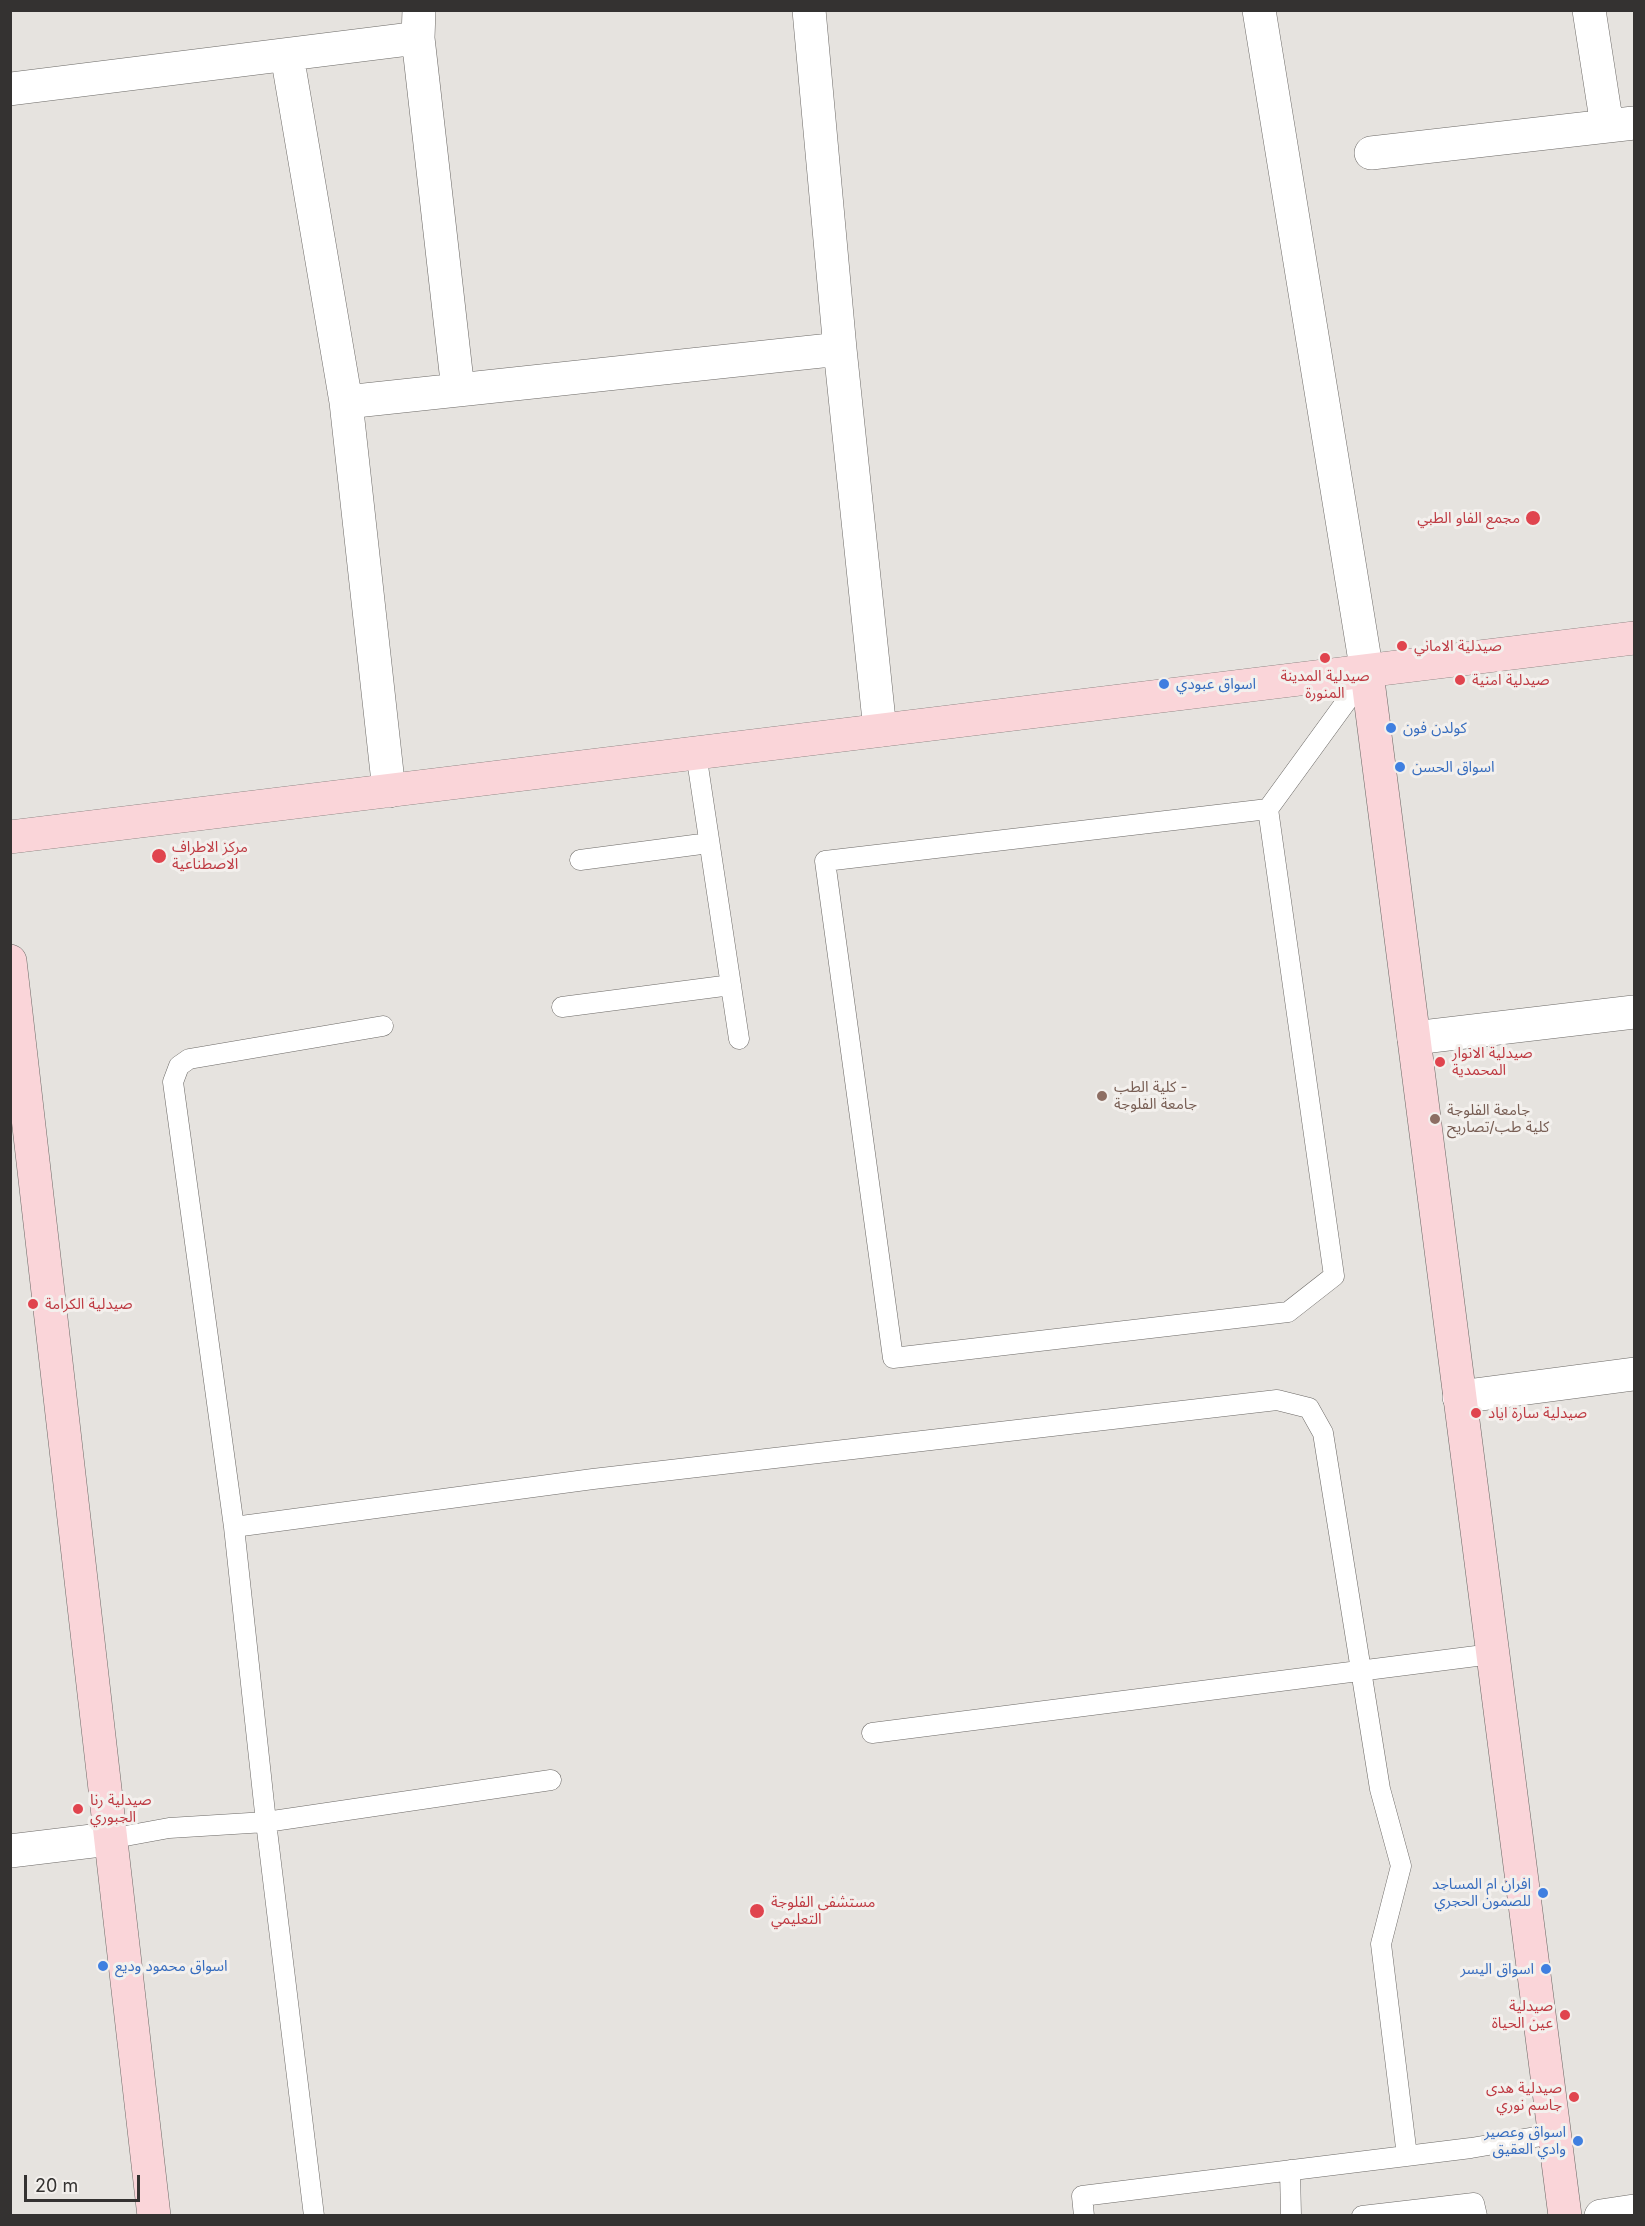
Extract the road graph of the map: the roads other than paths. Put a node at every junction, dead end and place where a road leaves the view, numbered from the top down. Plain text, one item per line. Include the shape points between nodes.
1 (809, 10) edge
2 (1259, 10) edge
3 (1589, 10) edge
4 (418, 24) edge
5 (287, 54) junction
6 (10, 89) edge
7 (1621, 124) edge
8 (1371, 153) dead end
9 (840, 349) junction
10 (458, 390) junction
11 (346, 402) junction
12 (1635, 638) edge
13 (1367, 673) junction
14 (880, 730) junction
15 (696, 753) junction
16 (389, 791) junction
17 (1268, 809) junction
18 (10, 837) edge
19 (709, 843) junction
20 (580, 860) dead end
21 (10, 961) edge
22 (731, 986) junction
23 (562, 1007) dead end
24 (1635, 1012) edge
25 (383, 1026) dead end
26 (1414, 1038) junction
27 (739, 1039) dead end
28 (1635, 1374) edge
29 (1459, 1397) junction
30 (234, 1527) junction
31 (1492, 1654) junction
32 (1360, 1669) junction
33 (872, 1733) dead end
34 (551, 1780) dead end
35 (266, 1822) junction
36 (110, 1839) junction
37 (10, 1851) edge
38 (1553, 2134) junction
39 (1407, 2156) junction
40 (1290, 2170) junction
41 (1635, 2211) edge
42 (154, 2216) edge
43 (314, 2216) edge
44 (1084, 2216) edge
45 (1291, 2216) edge
46 (1362, 2216) edge
47 (1477, 2216) edge
48 (1564, 2216) edge
49 (1601, 2216) edge

1 - 9 street
2 - 13 street
3 - 7 street
4 - 5 street
4 - 10 street
5 - 6 street
5 - 11 street
7 - 8 street
9 - 10 street
9 - 14 street
10 - 11 street
11 - 16 street
12 - 13 street
13 - 14 street
13 - 17 lane
13 - 26 street
14 - 15 street
15 - 16 street
15 - 19 lane
16 - 18 street
17 - 17 lane via 825,861 893,1358 1288,1312 1334,1276
19 - 20 lane
19 - 22 lane
21 - 36 street
22 - 23 lane
22 - 27 lane
24 - 26 street
25 - 30 lane via 189,1059 175,1073 173,1082
26 - 29 street
28 - 29 street
29 - 31 street
30 - 32 lane via 592,1479 1277,1401 1309,1408 1323,1433
30 - 35 lane
31 - 32 lane
31 - 38 street
32 - 33 lane
32 - 39 lane via 1380,1789 1401,1866 1381,1944
34 - 35 lane
35 - 36 lane via 169,1828
35 - 43 lane
36 - 37 street
36 - 42 street
38 - 39 lane
38 - 48 street
39 - 40 lane
40 - 44 lane via 1082,2196
40 - 45 lane
41 - 49 street
46 - 47 lane via 1474,2203

